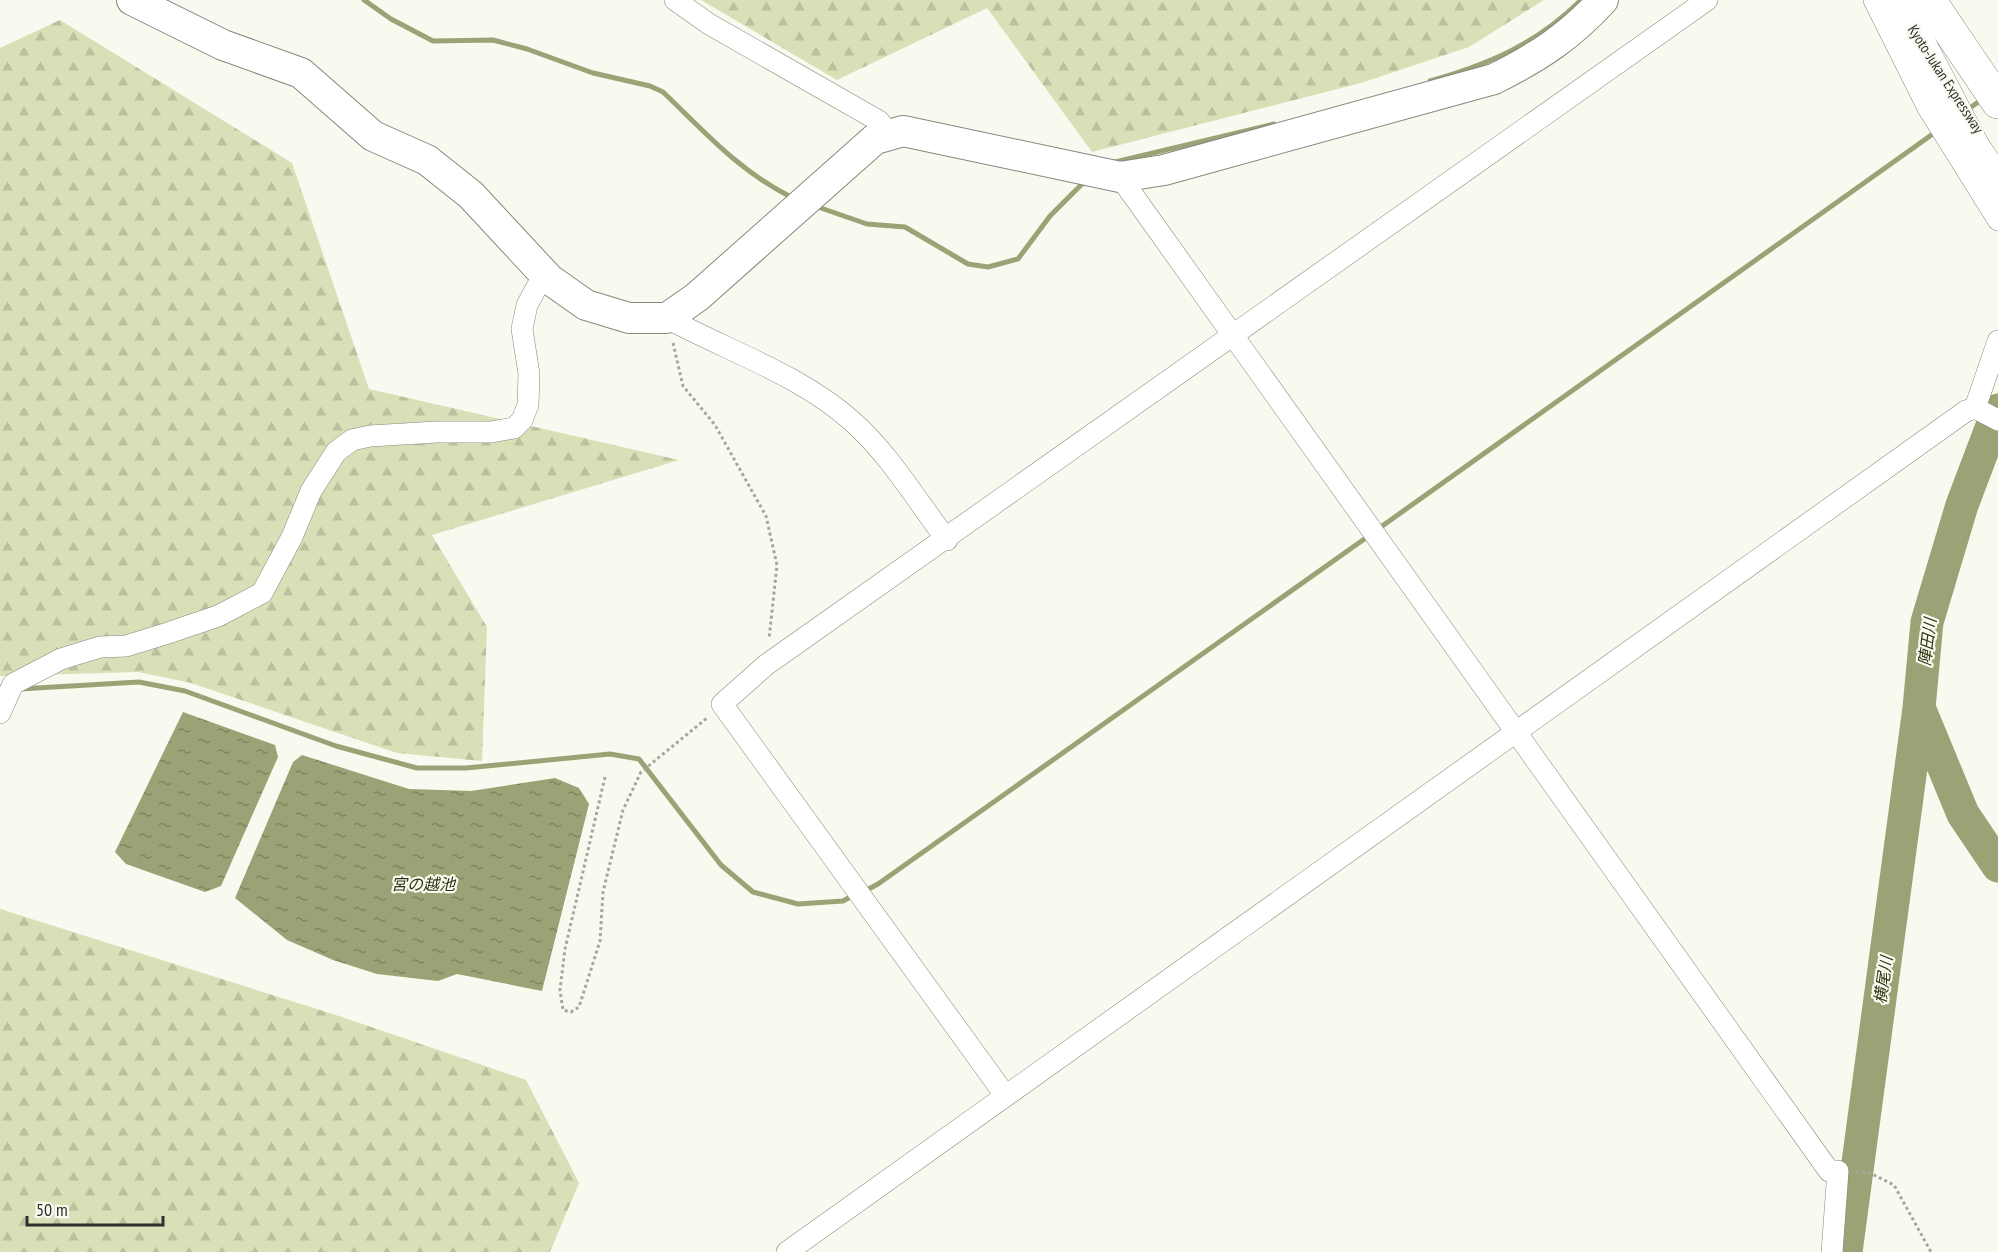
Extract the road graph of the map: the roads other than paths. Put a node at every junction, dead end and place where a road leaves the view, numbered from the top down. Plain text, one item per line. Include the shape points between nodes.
1 (132, 0) edge
2 (675, 0) edge
3 (1603, 0) edge
4 (1707, 0) edge
5 (1900, 2) edge
6 (1988, 85) edge
7 (1998, 102) edge
8 (888, 134) junction
9 (1998, 158) edge
10 (1120, 177) junction
11 (1998, 184) edge
12 (1998, 220) edge
13 (544, 274) junction
14 (667, 318) junction
15 (1233, 336) junction
16 (1998, 341) edge
17 (1985, 414) edge
18 (947, 540) junction
19 (5, 700) edge
20 (1515, 730) junction
21 (1005, 1095) junction
22 (787, 1252) edge
23 (1832, 1252) edge

1 - 13 street via 223,45 301,74 373,136 427,160 471,195
2 - 8 street via 709,24 879,121
3 - 10 street via 1576,28 1535,59 1494,79 1164,170
4 - 15 street
5 - 6 highway, Kyoto-Jukan Expressway
5 - 9 highway, Kyoto-Jukan Expressway
5 - 11 highway via 1973,147
5 - 12 street via 1934,118
6 - 7 highway, Kyoto-Jukan Expressway
8 - 10 street via 903,131
8 - 14 street via 875,139 697,297
10 - 15 street
13 - 14 street via 586,305 629,318
13 - 19 street via 527,305 522,329 528,405 514,428 352,440 336,452 311,491 262,593 218,616 168,633 61,659
14 - 18 street via 792,380 853,422 884,455
15 - 18 street
15 - 20 street
16 - 17 street
17 - 20 street via 1966,411
18 - 21 street via 766,665 722,704
20 - 21 street
20 - 23 street via 1829,1171 1838,1171
21 - 22 street

